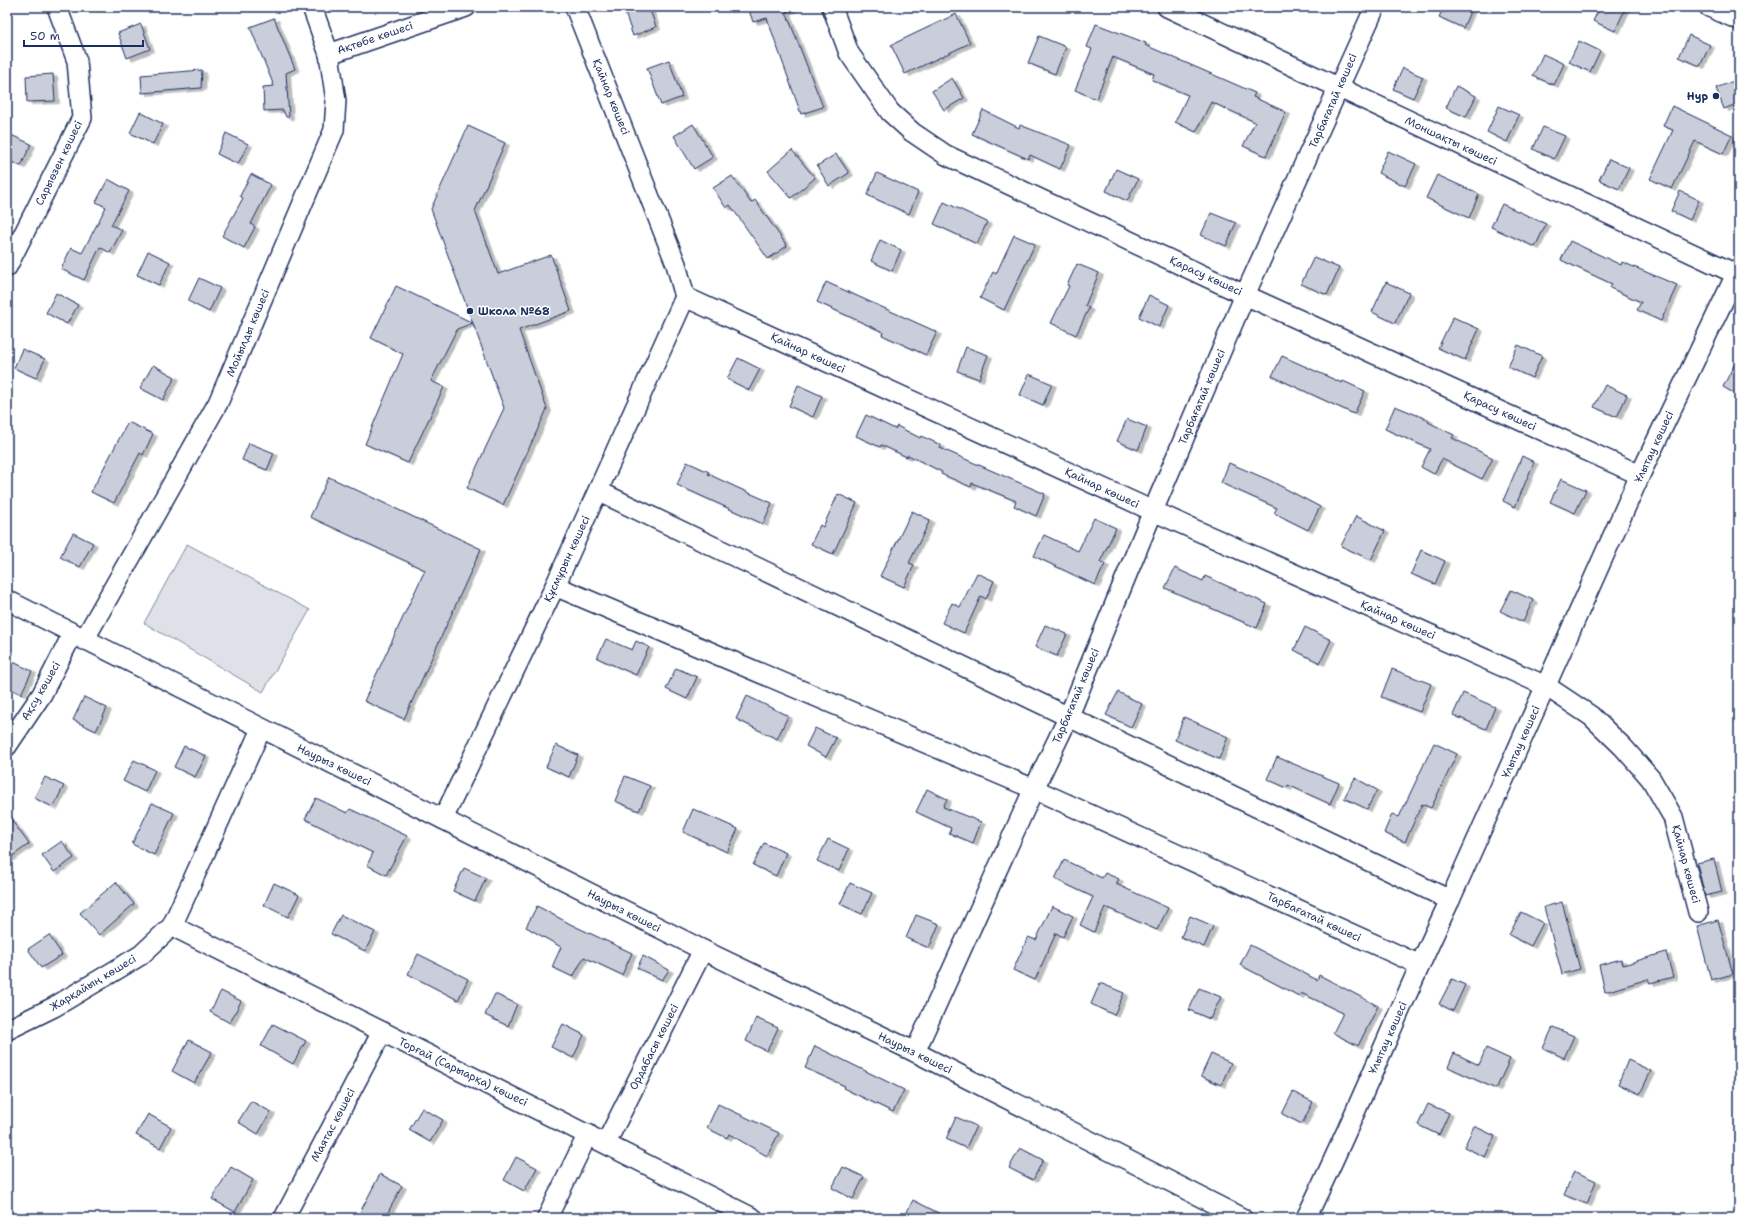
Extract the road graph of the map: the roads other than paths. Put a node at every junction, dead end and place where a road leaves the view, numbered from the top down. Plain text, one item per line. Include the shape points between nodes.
1 (57, 7) edge
2 (312, 7) edge
3 (466, 7) edge
4 (575, 7) edge
5 (832, 7) edge
6 (1167, 7) edge
7 (1375, 7) edge
8 (1709, 7) edge
9 (1739, 20) edge
10 (329, 54) junction
11 (1339, 88) junction
12 (7, 267) edge
13 (1737, 271) edge
14 (1246, 295) junction
15 (685, 297) junction
16 (1640, 475) junction
17 (598, 491) junction
18 (1153, 511) junction
19 (555, 586) junction
20 (7, 600) edge
21 (79, 637) junction
22 (1546, 686) junction
23 (1068, 718) junction
24 (261, 729) junction
25 (7, 746) edge
26 (1034, 789) junction
27 (443, 819) junction
28 (1450, 900) junction
29 (1698, 912) dead end
30 (172, 926) junction
31 (703, 950) junction
32 (1420, 965) junction
33 (7, 1030) edge
34 (382, 1032) junction
35 (915, 1052) junction
36 (588, 1134) junction
37 (606, 1143) junction
38 (284, 1218) edge
39 (547, 1218) edge
40 (753, 1218) edge
41 (1242, 1218) edge
42 (1306, 1218) edge

1 - 12 street, Сарыөзен көшесі via 77,61 82,118
2 - 10 street, Мойылды көшесі
3 - 10 street, Ақтөбе көшесі
4 - 15 street, Қайнар көшесі via 676,264
5 - 14 street, Қарасу көшесі via 849,53 890,112 912,132 946,155
6 - 11 street, Моншақты көшесі
7 - 11 street, Тарбағатай көшесі
8 - 9 street
10 - 21 street, Мойылды көшесі via 336,101 334,130 218,403
11 - 13 street, Моншақты көшесі
11 - 14 street, Тарбағатай көшесі
13 - 16 street, Ұлытау көшесі
14 - 16 street, Қарасу көшесі
14 - 18 street, Тарбағатай көшесі
15 - 17 street, Құсмұрын көшесі
15 - 18 street, Қайнар көшесі
16 - 22 street, Ұлытау көшесі
17 - 19 street, Құсмұрын көшесі
17 - 23 street via 1027,695
18 - 22 street, Қайнар көшесі
18 - 23 street, Тарбағатай көшесі
19 - 26 street
19 - 27 street, Құсмұрын көшесі
20 - 21 street, Наурыз көшесі
21 - 24 street, Наурыз көшесі
21 - 25 street, Ақсу көшесі
22 - 28 street, Ұлытау көшесі
22 - 29 street, Қайнар көшесі via 1591,716 1651,779 1673,817
23 - 26 street, Тарбағатай көшесі
23 - 28 street
24 - 27 street, Наурыз көшесі
24 - 30 street
26 - 32 street, Тарбағатай көшесі
26 - 35 street, Тарбағатай көшесі
27 - 31 street, Наурыз көшесі
28 - 32 street, Ұлытау көшесі
30 - 33 street, Жарқайың көшесі via 141,955 54,1007
30 - 34 street, Торғай (Сарыарқа) көшесі
31 - 35 street, Наурыз көшесі
31 - 37 street, Ордабасы көшесі
32 - 42 street, Ұлытау көшесі via 1336,1157
34 - 36 street, Торғай (Сарыарқа) көшесі
34 - 38 street, Маятас көшесі
35 - 41 street, Наурыз көшесі
36 - 37 street, Торғай (Сарыарқа) көшесі
36 - 39 street
37 - 40 street, Торғай (Сарыарқа) көшесі

